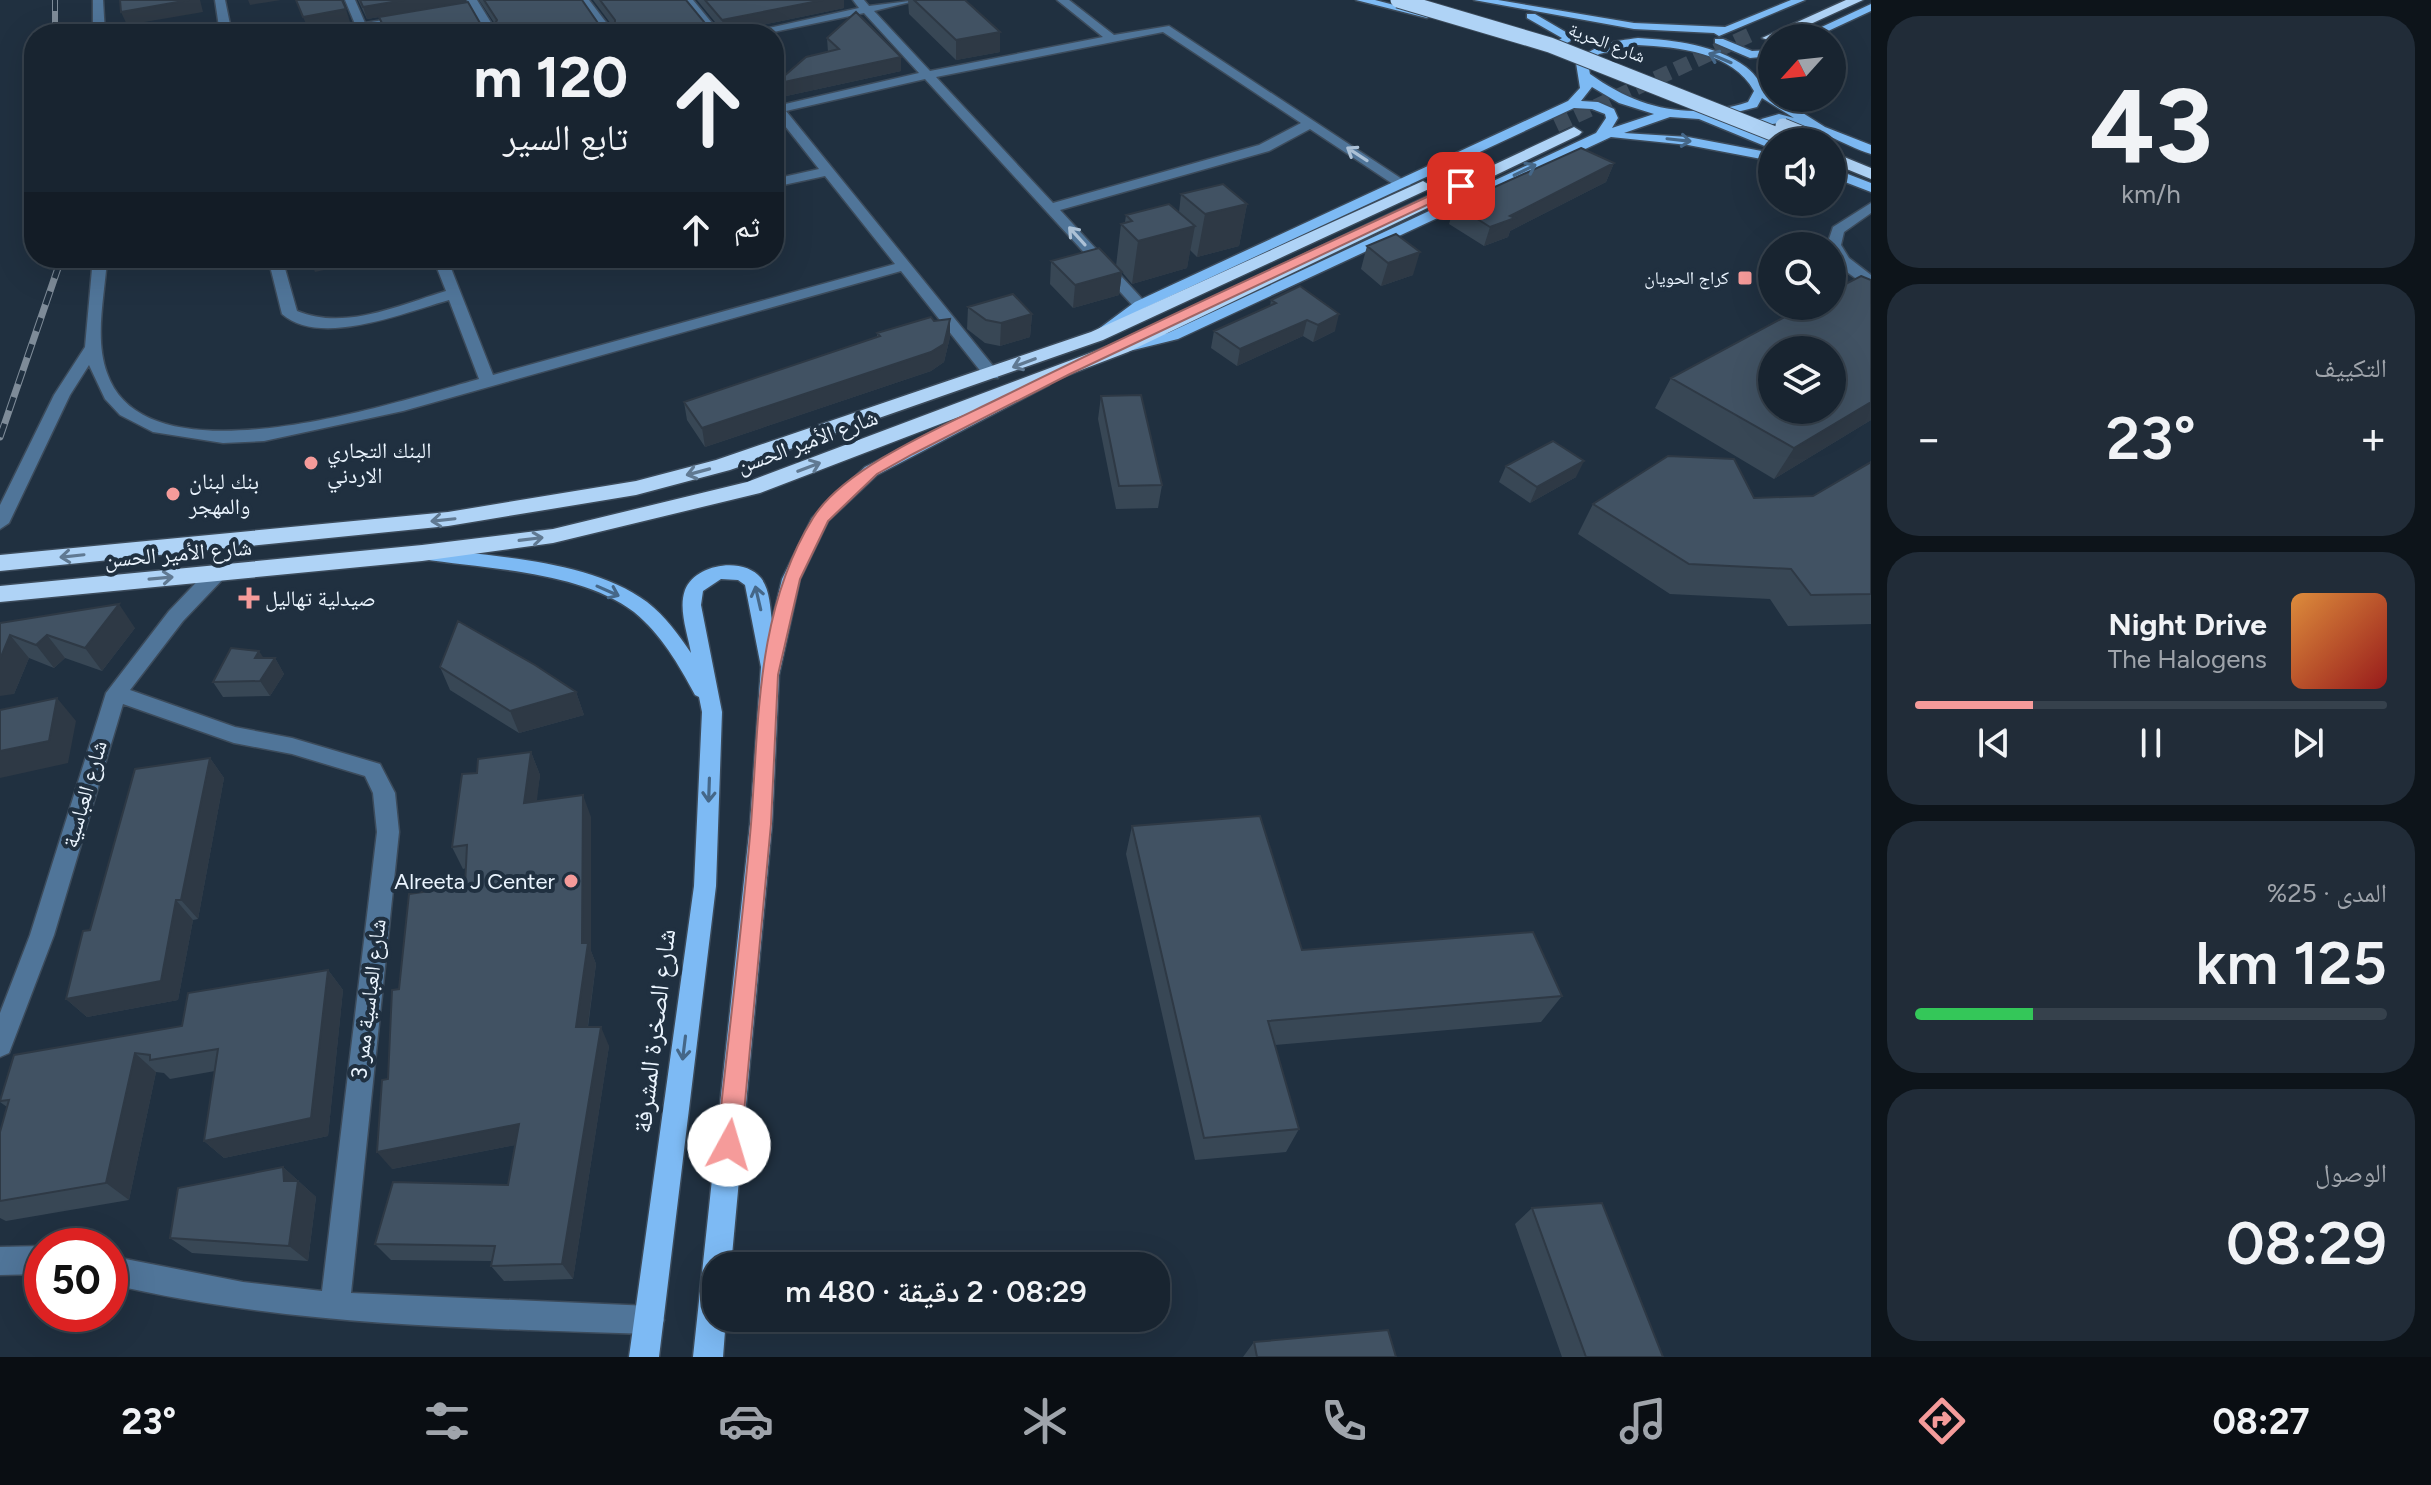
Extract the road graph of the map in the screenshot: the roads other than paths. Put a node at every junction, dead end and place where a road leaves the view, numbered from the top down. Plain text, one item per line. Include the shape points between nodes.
1 (98, 0) edge
2 (220, 0) edge
3 (350, 0) edge
4 (584, 0) edge
5 (687, 0) edge
6 (913, 0) edge
7 (1062, 0) edge
8 (1361, 0) edge
9 (1398, 0) edge
10 (1430, 0) edge
11 (1462, 0) edge
12 (1479, 0) edge
13 (1800, 0) edge
14 (1826, 0) edge
15 (1857, 0) edge
16 (474, 4) edge
17 (862, 4) edge
18 (1871, 7) edge
19 (462, 10) edge
20 (1531, 15) junction
21 (419, 17) edge
22 (99, 24) edge
23 (224, 24) edge
24 (360, 24) edge
25 (388, 24) edge
26 (486, 24) edge
27 (602, 24) edge
28 (707, 24) edge
29 (1814, 24) edge
30 (1834, 24) edge
31 (784, 25) edge
32 (1729, 30) junction
33 (1754, 33) tunnel mouth
34 (1111, 38) junction
35 (1649, 42) junction
36 (1534, 44) junction
37 (1678, 46) junction
38 (1758, 52) edge
39 (1758, 65) edge
40 (1584, 70) junction
41 (928, 75) junction
42 (1750, 75) junction
43 (1758, 88) edge
44 (1758, 95) edge
45 (1572, 104) junction
46 (784, 105) edge
47 (1789, 112) edge
48 (1670, 113) junction
49 (1697, 116) junction
50 (784, 117) edge
51 (1311, 123) junction
52 (1556, 125) tunnel mouth
53 (1760, 128) edge
54 (1761, 128) edge
55 (1801, 128) edge
56 (1806, 128) edge
57 (1811, 128) edge
58 (1574, 132) tunnel mouth
59 (1601, 136) junction
60 (1758, 138) edge
61 (1846, 143) edge
62 (1871, 150) edge
63 (1846, 152) edge
64 (1758, 154) edge
65 (1871, 162) edge
66 (1846, 163) edge
67 (828, 171) junction
68 (1871, 174) edge
69 (1846, 178) edge
70 (784, 181) edge
71 (1404, 185) junction
72 (1871, 188) edge
73 (1871, 207) edge
74 (1052, 208) junction
75 (904, 266) junction
76 (99, 268) edge
77 (278, 268) edge
78 (443, 268) edge
79 (1871, 282) edge
80 (452, 294) junction
81 (1140, 305) junction
82 (1097, 336) junction
83 (93, 347) junction
84 (1121, 348) junction
85 (1065, 371) junction
86 (992, 375) junction
87 (488, 382) junction
88 (0, 523) edge
89 (422, 553) junction
90 (0, 563) edge
91 (217, 573) junction
92 (0, 594) edge
93 (769, 675) junction
94 (116, 693) junction
95 (712, 712) junction
96 (0, 1045) edge
97 (718, 1252) edge
98 (24, 1260) edge
99 (0, 1261) edge
100 (128, 1275) edge
101 (335, 1306) junction
102 (650, 1320) junction
103 (710, 1332) edge
104 (644, 1357) edge
105 (708, 1357) edge

1 - 22 street
2 - 23 street
3 - 24 street
4 - 27 street
5 - 28 street
6 - 17 street
7 - 34 street
8 - 36 main road
9 - 54 highway, شارع الحرية, bridge via 1567,48
10 - 55 highway, شارع الحرية, bridge via 1578,44
11 - 20 main road
12 - 32 main road via 1634,26
13 - 32 main road
14 - 33 highway
15 - 29 highway
16 - 19 street
16 - 26 street
17 - 31 street
17 - 41 street
18 - 30 main road
20 - 35 main road
20 - 36 main road via 1570,38 1558,45
21 - 25 street
32 - 37 main road
32 - 38 main road via 1719,38 1722,45 1750,55
34 - 41 street
34 - 51 street via 1169,29
35 - 37 main road
35 - 40 main road via 1603,47 1588,54
36 - 40 main road
42 -> 37 main road via 1732,63
39 - 42 main road
40 - 45 main road via 1586,88
40 - 48 main road via 1617,98
41 - 46 street
41 - 74 street
42 - 43 main road
44 - 49 main road via 1753,104 1731,113
45 - 59 main road via 1610,112
45 - 71 main road
47 - 57 main road
48 - 49 main road
48 - 59 main road
49 - 60 main road
50 - 67 street
71 -> 51 street
51 - 74 street via 1264,148
52 - 82 highway, شارع الأمير الحسن
53 - 56 main road via 1768,120 1789,120
58 - 84 highway, شارع الأمير الحسن
59 -> 64 main road via 1688,141
84 -> 59 main road via 1173,336
61 - 62 main road
63 - 65 highway
66 - 68 highway
67 - 70 street
67 - 75 street
69 - 72 main road
71 - 81 main road
73 - 79 street via 1838,230 1834,245 1844,261
81 -> 74 street
75 - 86 street
75 - 87 street
76 - 83 street
77 - 80 street via 290,314 312,323 345,323
78 - 80 street
80 - 87 street
81 - 82 main road
82 -> 86 highway, شارع الأمير الحسن
83 - 87 street via 99,374 126,411 159,428 196,436 264,436
83 - 88 street via 62,395
84 - 85 highway, شارع الأمير الحسن
89 -> 85 highway, شارع الأمير الحسن via 553,536 753,488
85 - 93 main road via 907,450 846,491 821,518 791,579
86 -> 90 highway, شارع الأمير الحسن via 723,465 636,488 448,519
89 - 91 highway, شارع الأمير الحسن
89 -> 95 main road via 551,573 604,588 639,606 692,669
92 -> 91 highway, شارع الأمير الحسن
91 - 94 street, شارع العباسية
93 -> 95 main road via 753,581 730,572 709,575 699,583 692,605
93 - 97 main road via 761,824
94 - 96 street, شارع العباسية via 42,935
94 - 101 street, شارع العباسية ممر 3 via 234,735 372,770 384,793 388,832
95 -> 102 main road, شارع الصخرة المشرفة via 705,886
98 - 99 street
100 - 101 street via 236,1297
101 - 102 street
102 - 104 main road, شارع الصخرة المشرفة
103 - 105 main road

